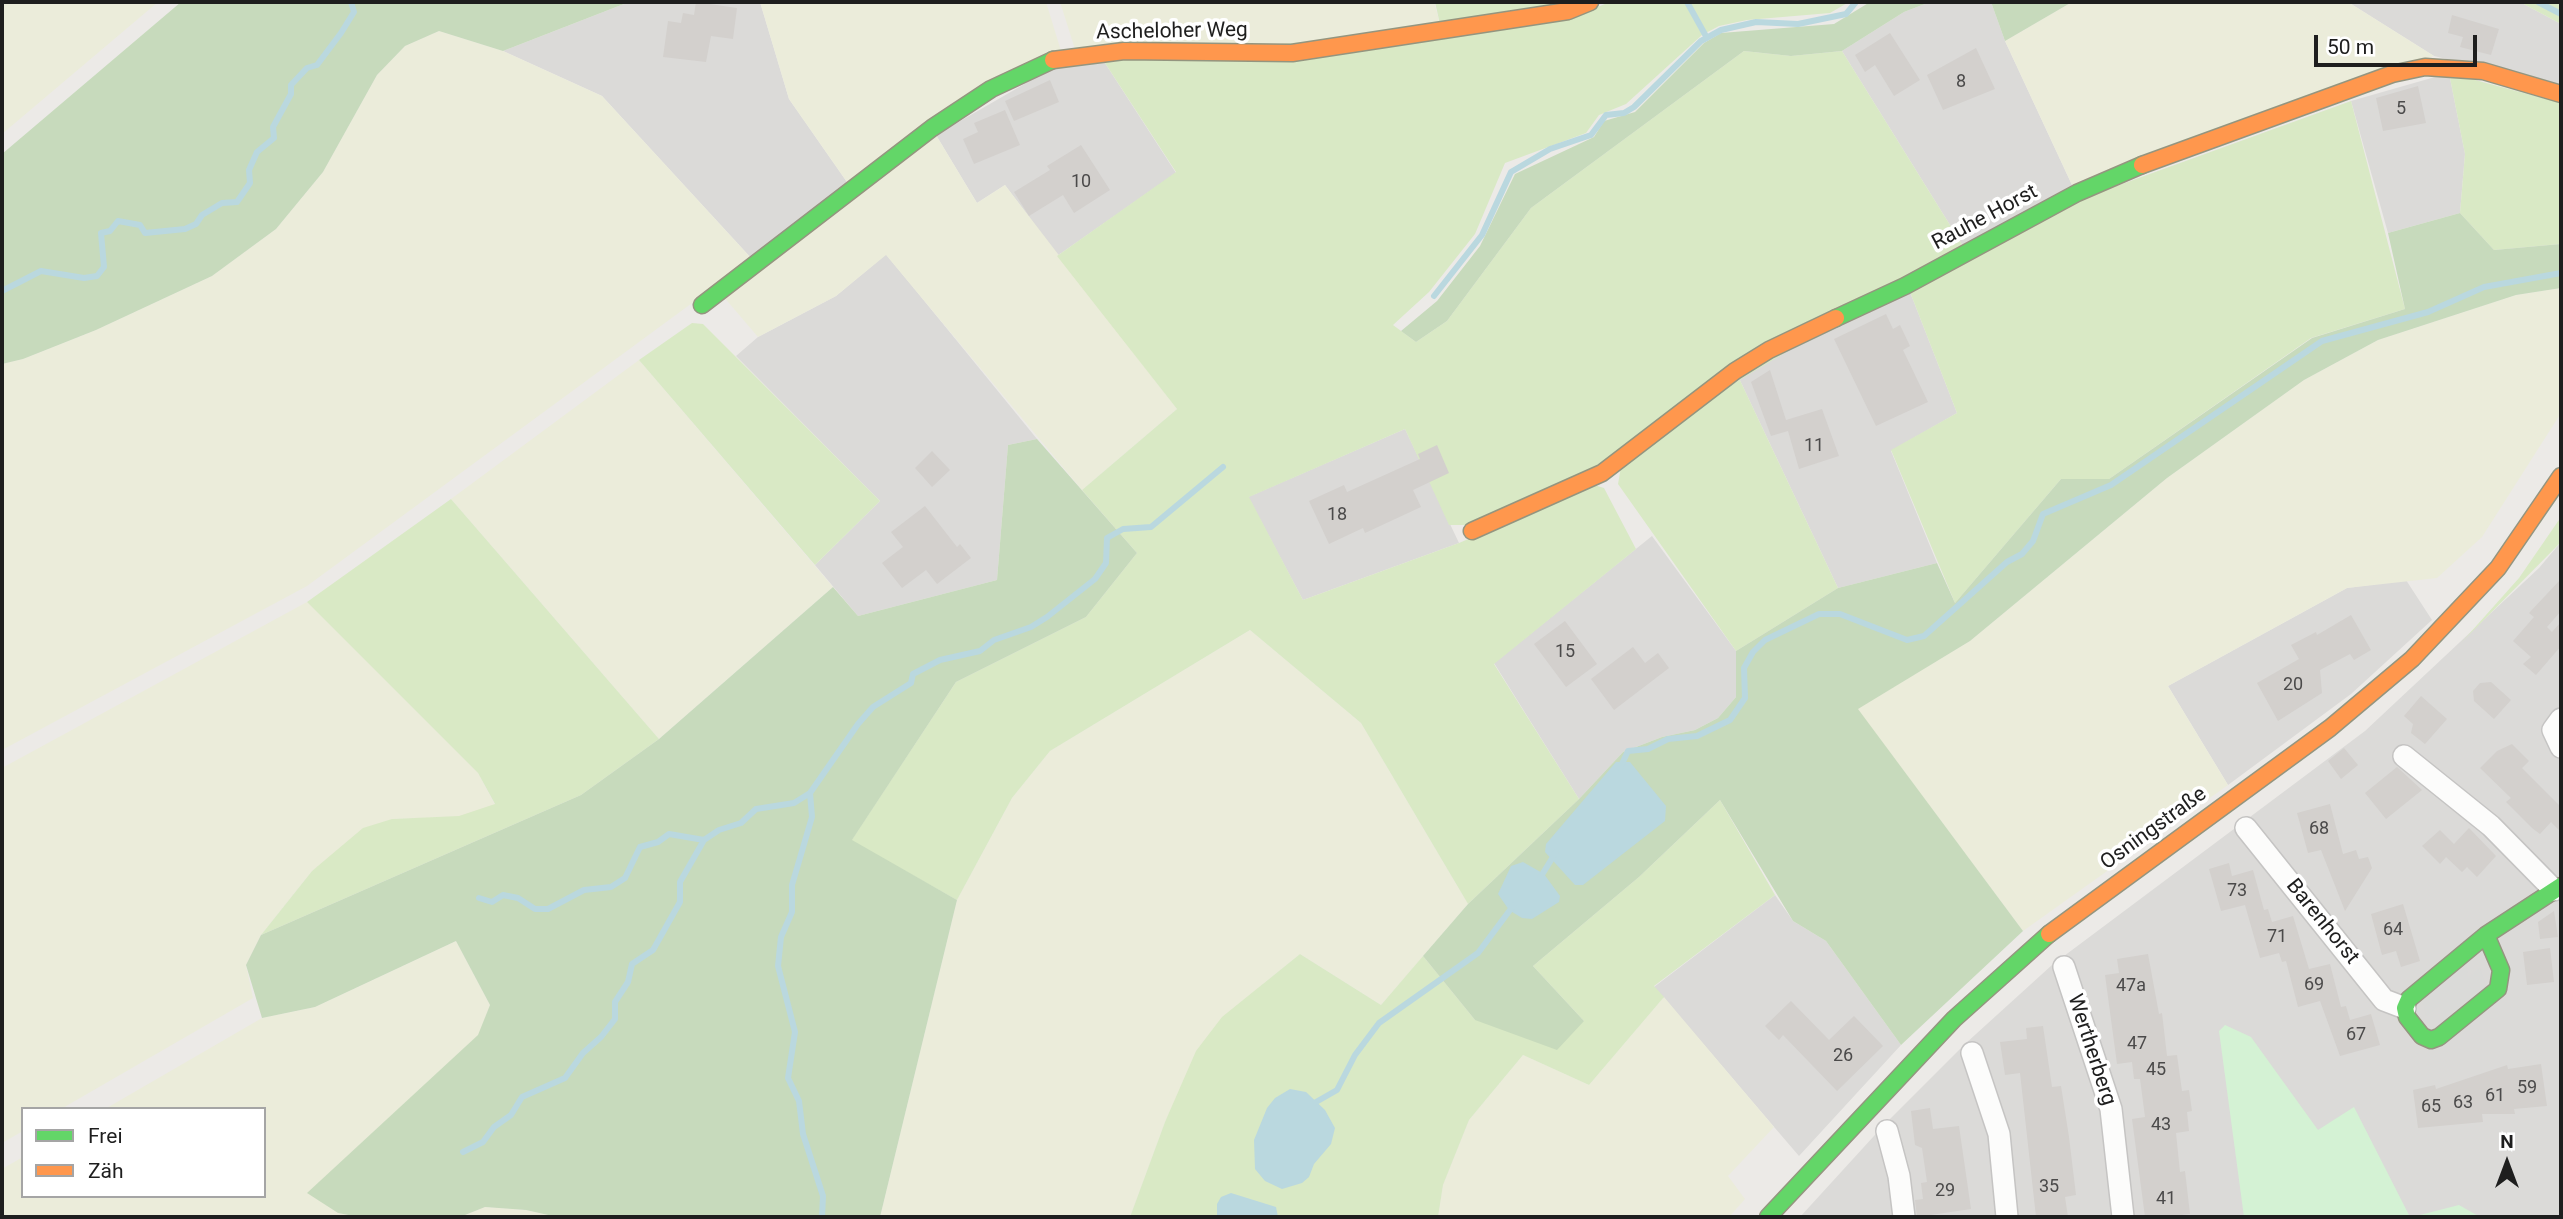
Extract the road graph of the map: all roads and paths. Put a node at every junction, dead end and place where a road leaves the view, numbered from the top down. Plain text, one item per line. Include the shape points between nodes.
1 (1590, 2) edge
2 (2561, 94) edge
3 (702, 305) dead end
4 (2561, 476) edge
5 (1472, 531) dead end
6 (2561, 719) edge
7 (2561, 747) edge
8 (2404, 756) dead end
9 (2246, 828) dead end
10 (2558, 888) edge
11 (2486, 935) junction
12 (2064, 967) dead end
13 (2405, 1008) junction
14 (1972, 1053) dead end
15 (1887, 1131) dead end
16 (1768, 1217) edge
17 (1903, 1217) edge
18 (2007, 1217) edge
19 (2123, 1217) edge

1 - 3 street, Ascheloher Weg via 1568,11 1292,53 1124,51 1048,61 991,89 932,128
2 - 5 street, Rauhe Horst via 2483,71 2425,67 2392,74 2171,153 2077,193 1905,286 1769,350 1602,473
4 - 16 street, Osningstraße via 2498,568 2412,659 2330,728 2047,935 1954,1019
6 - 7 street via 2553,730
8 - 10 street
9 - 13 street, Barenhorst via 2384,1000
10 - 11 street
11 - 13 street via 2409,999
11 - 13 street, Barenhorst via 2501,970 2498,989 2431,1040 2422,1036
12 - 19 street, Wertherberg via 2111,1109
14 - 18 street via 1998,1134
15 - 17 street via 1899,1176

